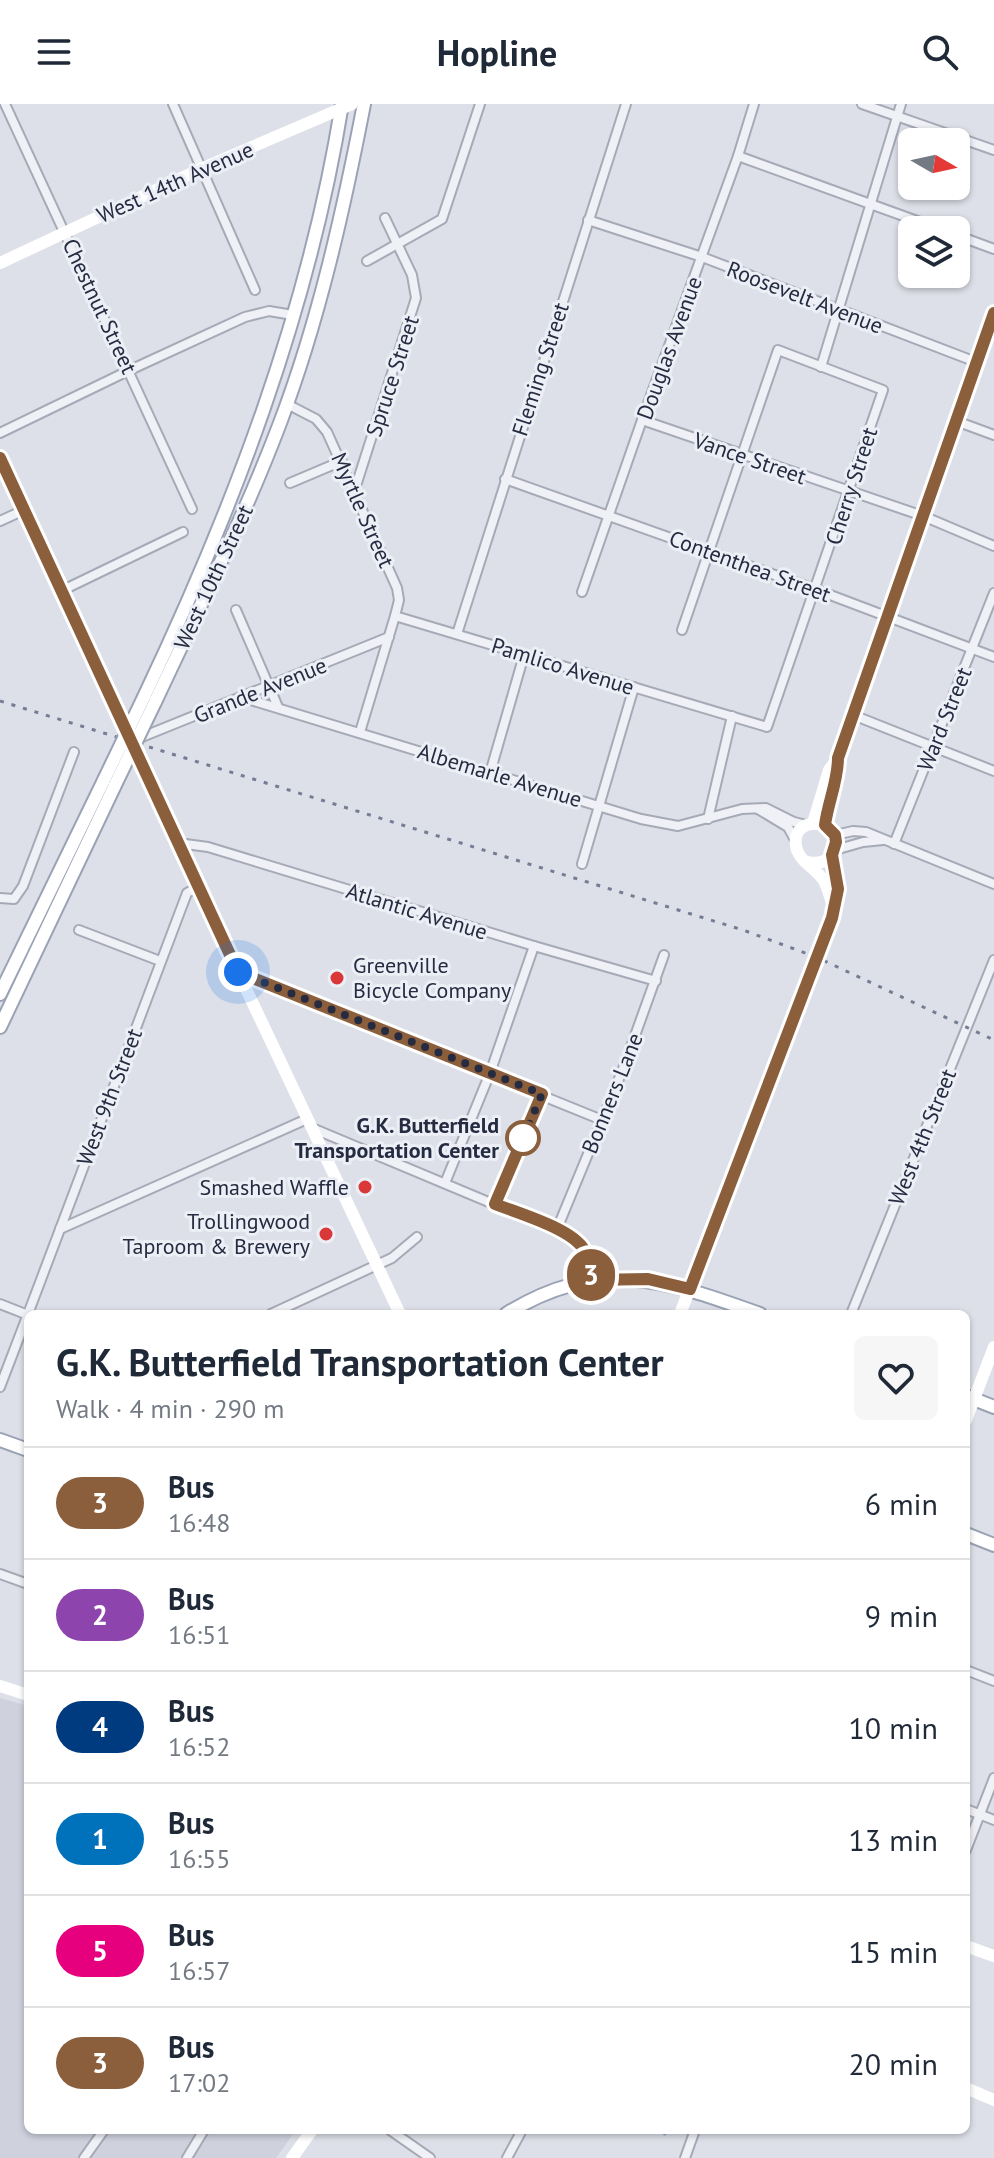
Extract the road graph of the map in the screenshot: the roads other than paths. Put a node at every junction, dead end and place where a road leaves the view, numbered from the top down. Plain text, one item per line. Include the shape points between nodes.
1 (5, 104) edge
2 (173, 104) edge
3 (364, 104) edge
4 (480, 104) edge
5 (626, 104) edge
6 (754, 104) edge
7 (862, 104) edge
8 (901, 104) edge
9 (345, 106) edge
10 (897, 116) junction
11 (994, 150) edge
12 (738, 156) junction
13 (203, 168) junction
14 (871, 204) junction
15 (904, 216) edge
16 (385, 218) dead end
17 (588, 220) junction
18 (65, 231) junction
19 (970, 240) edge
20 (398, 245) junction
21 (994, 249) edge
22 (702, 257) junction
23 (367, 261) dead end
24 (0, 263) edge
25 (255, 290) dead end
26 (839, 311) junction
27 (994, 313) edge
28 (293, 315) junction
29 (976, 362) junction
30 (821, 367) junction
31 (130, 370) junction
32 (287, 404) junction
33 (642, 420) junction
34 (956, 421) junction
35 (0, 433) edge
36 (994, 435) edge
37 (742, 456) junction
38 (0, 458) edge
39 (342, 461) junction
40 (505, 479) junction
41 (290, 483) dead end
42 (355, 490) junction
43 (850, 492) junction
44 (192, 509) dead end
45 (24, 510) junction
46 (923, 516) junction
47 (609, 517) junction
48 (0, 521) edge
49 (183, 532) dead end
50 (994, 546) edge
51 (710, 551) junction
52 (817, 590) junction
53 (61, 591) junction
54 (582, 592) dead end
55 (994, 593) edge
56 (236, 610) dead end
57 (395, 616) junction
58 (888, 617) junction
59 (682, 630) dead end
60 (457, 634) junction
61 (389, 637) junction
62 (972, 649) junction
63 (524, 655) junction
64 (994, 657) edge
65 (270, 687) junction
66 (634, 687) junction
67 (244, 698) junction
68 (149, 700) junction
69 (278, 707) junction
70 (853, 715) junction
71 (732, 716) junction
72 (360, 732) junction
73 (130, 742) junction
74 (933, 746) junction
75 (74, 752) dead end
76 (994, 771) edge
77 (490, 773) junction
78 (110, 782) junction
79 (598, 806) junction
80 (758, 808) junction
81 (708, 819) junction
82 (820, 827) junction
83 (884, 840) junction
84 (795, 841) junction
85 (178, 843) junction
86 (894, 844) junction
87 (834, 853) junction
88 (808, 862) junction
89 (582, 864) dead end
90 (994, 884) edge
91 (198, 887) junction
92 (0, 898) edge
93 (834, 909) junction
94 (79, 930) dead end
95 (534, 946) junction
96 (664, 955) dead end
97 (994, 960) edge
98 (160, 961) junction
99 (238, 972) junction
100 (656, 981) junction
101 (0, 994) edge
102 (0, 1027) edge
103 (490, 1073) junction
104 (602, 1120) junction
105 (309, 1124) junction
106 (445, 1183) junction
107 (60, 1229) junction
108 (557, 1229) junction
109 (417, 1237) dead end
110 (376, 1266) junction
111 (592, 1280) junction
112 (690, 1289) junction
113 (0, 1304) edge
114 (30, 1310) edge
115 (280, 1310) edge
116 (398, 1310) edge
117 (514, 1310) edge
118 (682, 1310) edge
119 (749, 1310) edge
120 (853, 1310) edge
121 (24, 1313) edge
122 (24, 1324) edge
123 (994, 1347) edge
124 (0, 1387) edge
125 (970, 1397) edge
126 (994, 1407) edge
127 (0, 1440) edge
128 (24, 1449) edge
129 (970, 1536) edge
130 (994, 1545) edge
131 (0, 1574) edge
132 (24, 1583) edge
133 (970, 1672) edge
134 (994, 1681) edge
135 (0, 1686) edge
136 (24, 1694) edge
137 (994, 1778) edge
138 (970, 1810) edge
139 (980, 1814) junction
140 (994, 1820) edge
141 (970, 1840) edge
142 (970, 1947) edge
143 (994, 1956) edge
144 (970, 2090) edge
145 (994, 2100) edge
146 (101, 2134) edge
147 (202, 2134) edge
148 (309, 2134) edge
149 (396, 2134) edge
150 (520, 2134) edge
151 (694, 2134) edge
152 (84, 2158) edge
153 (187, 2158) edge
154 (292, 2158) edge
155 (430, 2158) edge
156 (507, 2158) edge
157 (685, 2158) edge

1 - 18 street, Chestnut Street
2 - 13 street
3 - 32 main road, West 10th Street via 336,239
4 - 20 street via 442,219
5 - 17 street, Fleming Street
6 - 12 street, Douglas Avenue
7 - 10 street
8 - 10 street
9 - 13 main road, West 14th Avenue
9 - 28 main road, West 10th Street
10 - 11 street
10 - 14 street
12 - 14 street
12 - 22 street, Douglas Avenue
13 - 18 main road, West 14th Avenue
13 - 25 street
14 - 15 street
14 - 26 street
16 - 20 street, Spruce Street
17 - 22 street, Roosevelt Avenue
17 - 40 street, Fleming Street
18 - 24 main road, West 14th Avenue
18 - 31 street, Chestnut Street
19 - 21 street
20 - 23 street
20 - 42 street, Spruce Street via 416,298
22 - 26 street, Roosevelt Avenue
22 - 33 street, Douglas Avenue
26 - 29 street, Roosevelt Avenue
26 - 30 street
27 - 29 main road
28 - 31 street via 257,313
28 - 68 main road, West 10th Street via 223,518
29 - 34 main road
30 - 37 street via 778,350
30 - 43 street, Cherry Street via 883,390
31 - 35 street
31 - 44 street, Chestnut Street
32 - 39 street, Myrtle Street via 321,424
32 - 68 main road, West 10th Street via 242,514
33 - 37 street, Vance Street
33 - 47 street, Douglas Avenue
34 - 36 street
34 - 46 main road
37 - 43 street, Vance Street
37 - 51 street
38 - 45 main road
39 - 41 street
39 - 42 street, Myrtle Street
40 - 47 street, Contenthea Street
40 - 60 street, Fleming Street
42 - 57 street, Myrtle Street via 397,588
43 - 46 street, Vance Street
43 - 52 street, Cherry Street
45 - 48 street
45 - 53 main road
46 - 50 street, Vance Street
46 - 58 main road
47 - 51 street, Contenthea Street
47 - 54 street, Douglas Avenue
49 - 53 street
51 - 52 street, Contenthea Street
51 - 59 street
52 - 58 street, Contenthea Street
52 - 71 street, Cherry Street via 767,727
53 - 73 main road
55 - 62 street, Ward Street
56 - 65 street
57 - 60 street, Pamlico Avenue
57 - 61 street, Myrtle Street
58 - 62 street, Contenthea Street
58 - 70 main road
60 - 63 street, Pamlico Avenue
61 - 65 street, Grande Avenue
61 - 72 street, Myrtle Street
62 - 64 street, Contenthea Street
62 - 74 street, Ward Street
63 - 66 street, Pamlico Avenue
63 - 77 street
65 - 67 street, Grande Avenue
65 - 69 street
66 - 71 street, Pamlico Avenue
66 - 79 street
67 - 69 street, Albemarle Avenue
67 - 73 street, Grande Avenue
68 - 78 main road, West 10th Street, bridge
69 - 72 street, Albemarle Avenue
70 - 74 street
70 - 82 main road
71 - 81 street
72 - 77 street, Albemarle Avenue
73 - 85 main road
74 - 76 street
74 - 86 street, Ward Street
75 - 92 street via 23,886 14,899
77 - 79 street, Albemarle Avenue
78 - 101 main road, West 10th Street
78 - 102 main road, West 10th Street
79 - 81 street, Albemarle Avenue via 678,826
79 - 89 street
80 - 81 street, Albemarle Avenue
80 - 82 street
80 - 84 street via 788,827
82 - 83 street via 866,832
82 - 84 main road via 797,834
82 - 87 main road
83 - 86 street
83 - 87 street
84 - 88 main road
85 - 91 main road
85 - 95 street, Atlantic Avenue via 208,847
86 - 90 street
87 - 88 main road via 821,863
87 - 93 main road
88 - 93 main road via 825,881
91 - 98 street, West 9th Street via 187,893
91 - 99 main road
93 - 112 main road
94 - 98 street
95 - 100 street, Atlantic Avenue
95 - 103 street
96 - 100 street, Bonners Lane
97 - 120 street, West 4th Street
98 - 107 street, West 9th Street
99 - 103 street
99 - 105 main road
100 - 104 street, Bonners Lane
103 - 104 street
103 - 106 street
104 - 108 street, Bonners Lane
105 - 106 street
105 - 107 street
105 - 110 main road
106 - 108 street
107 - 114 street, West 9th Street
108 - 111 street via 583,1247
109 - 110 street
110 - 115 street
110 - 116 main road
111 - 112 main road via 648,1279
111 - 117 main road
112 - 118 main road
112 - 119 main road
113 - 121 street
122 - 124 street, West 9th Street
123 - 125 main road
125 - 126 main road
127 - 128 main road
129 - 130 main road
131 - 132 street
133 - 134 street
135 - 136 main road
137 - 139 street
138 - 139 street
139 - 140 street
139 - 141 street
142 - 143 main road
144 - 145 main road
146 - 152 street
147 - 153 street
148 - 154 main road
149 - 155 street
150 - 156 street
151 - 157 street

